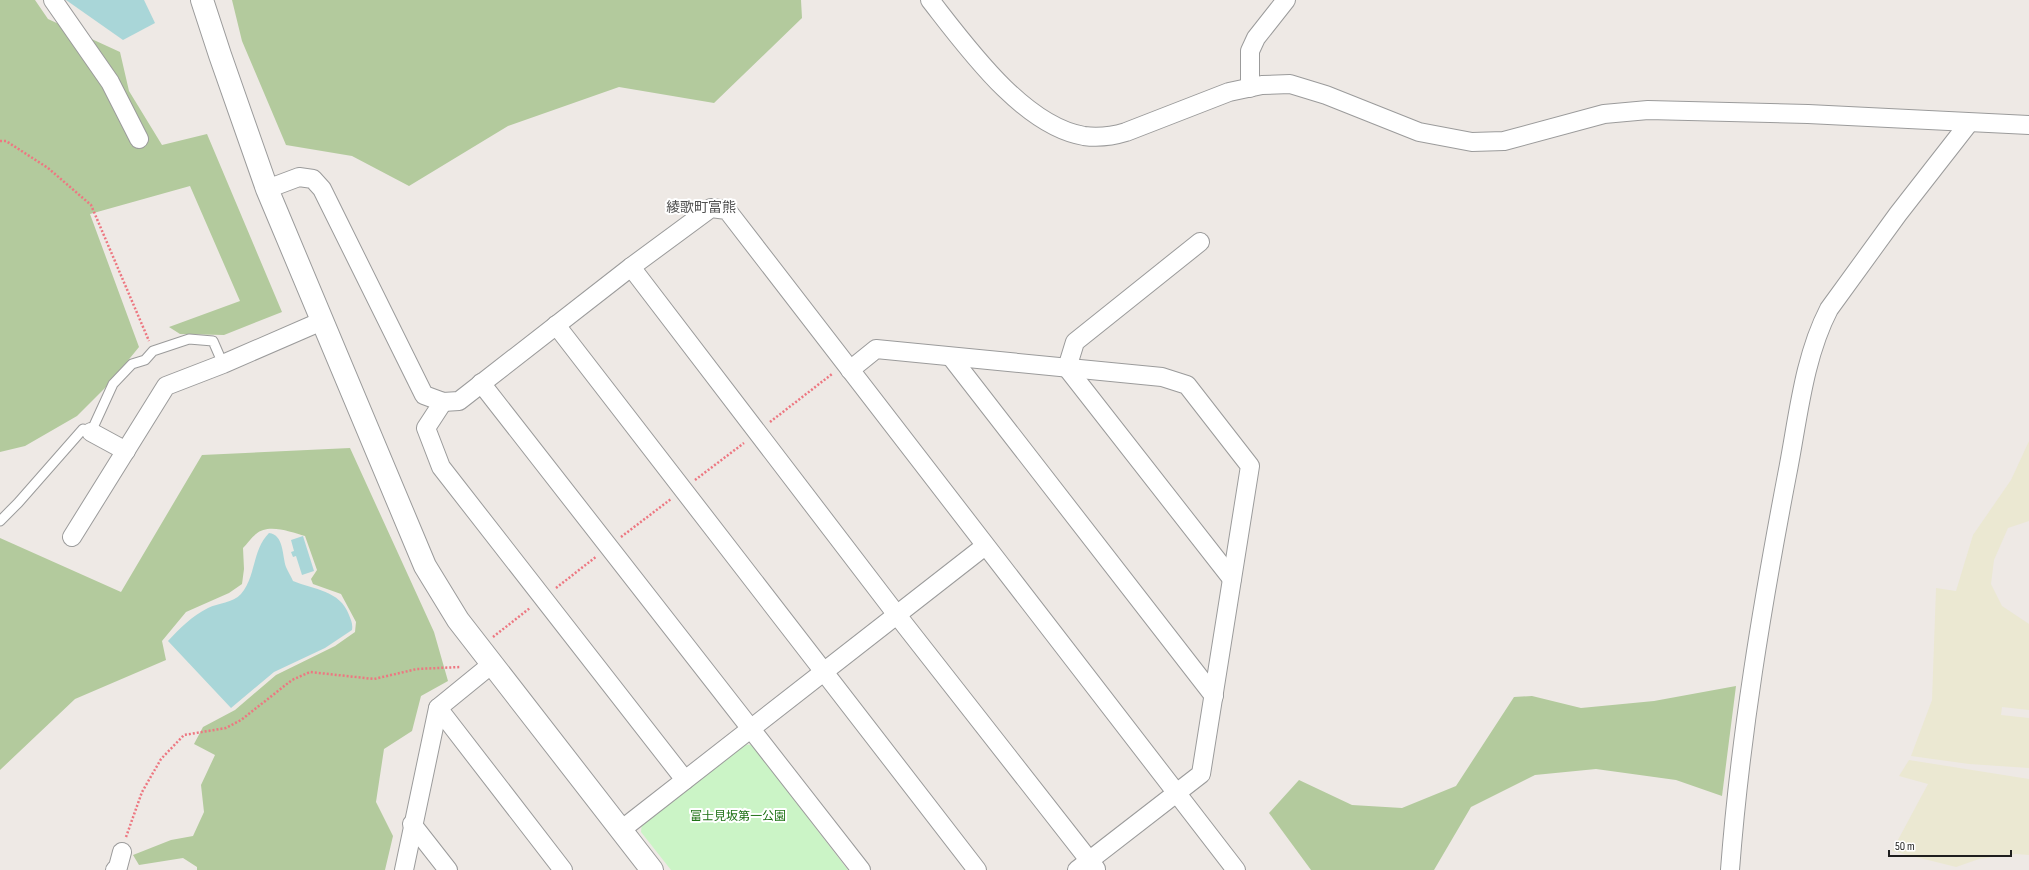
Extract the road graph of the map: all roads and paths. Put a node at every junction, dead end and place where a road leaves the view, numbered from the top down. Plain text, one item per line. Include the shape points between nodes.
1 (53, 0) edge
2 (202, 0) edge
3 (930, 0) edge
4 (1286, 0) edge
5 (1250, 88) junction
6 (1969, 123) junction
7 (2029, 125) edge
8 (139, 139) dead end
9 (0, 140) edge
10 (267, 189) junction
11 (1200, 242) dead end
12 (631, 266) junction
13 (322, 321) junction
14 (556, 325) junction
15 (153, 351) junction
16 (951, 357) junction
17 (223, 364) junction
18 (848, 367) junction
19 (1067, 368) junction
20 (481, 383) junction
21 (443, 402) junction
22 (91, 432) junction
23 (758, 432) junction
24 (126, 451) junction
25 (683, 490) junction
26 (0, 521) edge
27 (72, 537) dead end
28 (985, 546) junction
29 (609, 547) junction
30 (1232, 579) junction
31 (543, 598) junction
32 (897, 614) junction
33 (486, 656) junction
34 (823, 672) junction
35 (1214, 696) junction
36 (438, 708) junction
37 (750, 728) junction
38 (685, 780) junction
39 (1177, 794) junction
40 (412, 824) junction
41 (621, 830) junction
42 (122, 852) joint
43 (1088, 867) edge
44 (115, 870) edge
45 (404, 870) edge
46 (448, 870) edge
47 (563, 870) edge
48 (652, 870) edge
49 (861, 870) edge
50 (977, 870) edge
51 (1236, 870) edge
52 (1730, 870) edge

1 - 8 street via 110,82
2 - 10 street
3 - 5 street via 981,64 1009,93 1049,123 1084,136 1112,136 1126,132 1229,92
4 - 5 street via 1256,38 1250,51
5 - 6 street via 1290,84 1326,95 1419,132 1478,142 1504,141 1604,114 1648,110 1823,114
6 - 7 street
6 - 52 street via 1898,214 1829,309 1814,344 1773,550 1748,712
9 - 15 path via 6,141 48,168 90,205
10 - 13 street
10 - 21 street via 299,177 313,179 322,189 424,394
11 - 19 street via 1075,342
12 - 14 street
12 - 18 street via 711,208 727,210
12 - 23 street
13 - 17 street
13 - 33 street via 425,566 458,620
14 - 20 street
14 - 25 street
15 - 17 lane via 189,339 213,341
15 - 22 lane via 145,360 132,364 113,384
16 - 18 street via 876,349
16 - 19 street
16 - 35 street
17 - 24 street via 166,386
18 - 23 path
18 - 28 street
19 - 30 street
19 - 30 street via 1162,377 1187,385 1250,466
20 - 21 street via 459,401
20 - 29 street
21 - 31 street via 426,428 440,466
22 - 24 street
22 - 26 lane via 83,429
23 - 25 path
23 - 32 street
24 - 27 street
25 - 29 path
25 - 34 street
28 - 32 street
28 - 39 street
29 - 31 path
29 - 37 street
30 - 35 street
31 - 33 path
31 - 38 street
32 - 34 street
32 - 43 street
33 - 36 street
33 - 41 street
33 - 42 path via 469,666 417,669 374,678 310,672 292,680 241,720 226,728 184,736 161,760 142,792 128,826
34 - 37 street
34 - 50 street
35 - 39 street via 1201,774
36 - 40 street
36 - 47 street
37 - 38 street
37 - 49 street
38 - 41 street
39 - 43 street
39 - 51 street
40 - 45 street
40 - 46 street
41 - 48 street
42 - 44 street

